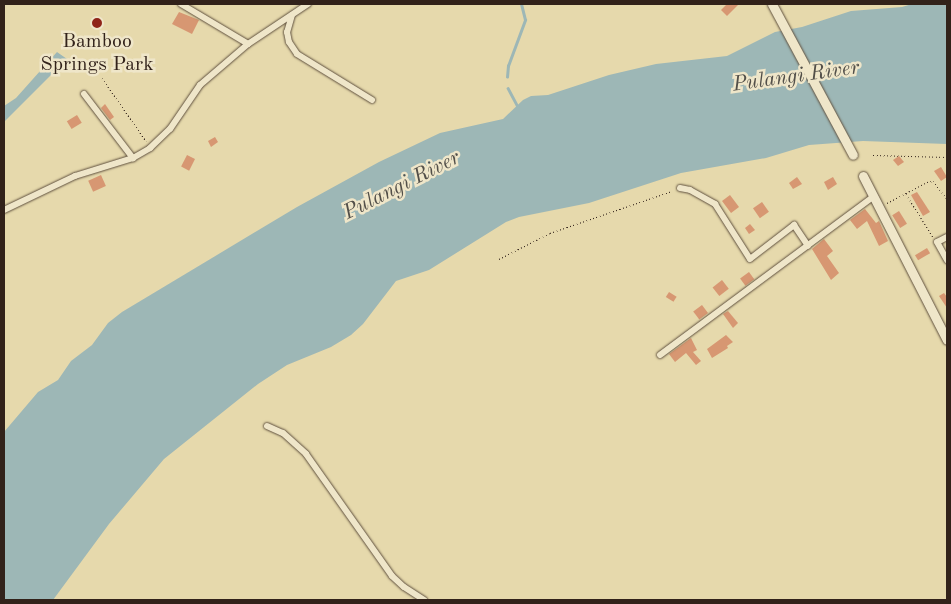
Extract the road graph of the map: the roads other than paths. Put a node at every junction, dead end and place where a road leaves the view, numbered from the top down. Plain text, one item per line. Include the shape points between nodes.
1 (181, 4) edge
2 (308, 4) edge
3 (772, 4) edge
4 (292, 15) junction
5 (248, 44) junction
6 (84, 94) dead end
7 (372, 100) dead end
8 (853, 155) dead end
9 (133, 158) junction
10 (864, 176) dead end
11 (680, 188) road end
12 (874, 196) junction
13 (4, 210) edge
14 (947, 237) edge
15 (808, 246) junction
16 (947, 260) edge
17 (947, 340) edge
18 (660, 355) dead end
19 (267, 426) dead end
20 (424, 600) edge

1 - 5 street
2 - 4 street
3 - 8 street
4 - 5 street
4 - 7 street via 289,42 297,54
5 - 9 street via 200,85 170,129 150,148
6 - 9 street
9 - 13 street via 76,176
10 - 12 street
11 - 15 street via 715,204 750,259 794,226
12 - 15 street
12 - 17 street
14 - 16 street via 937,242
15 - 18 street
19 - 20 street via 283,433 306,454 379,559 404,587

